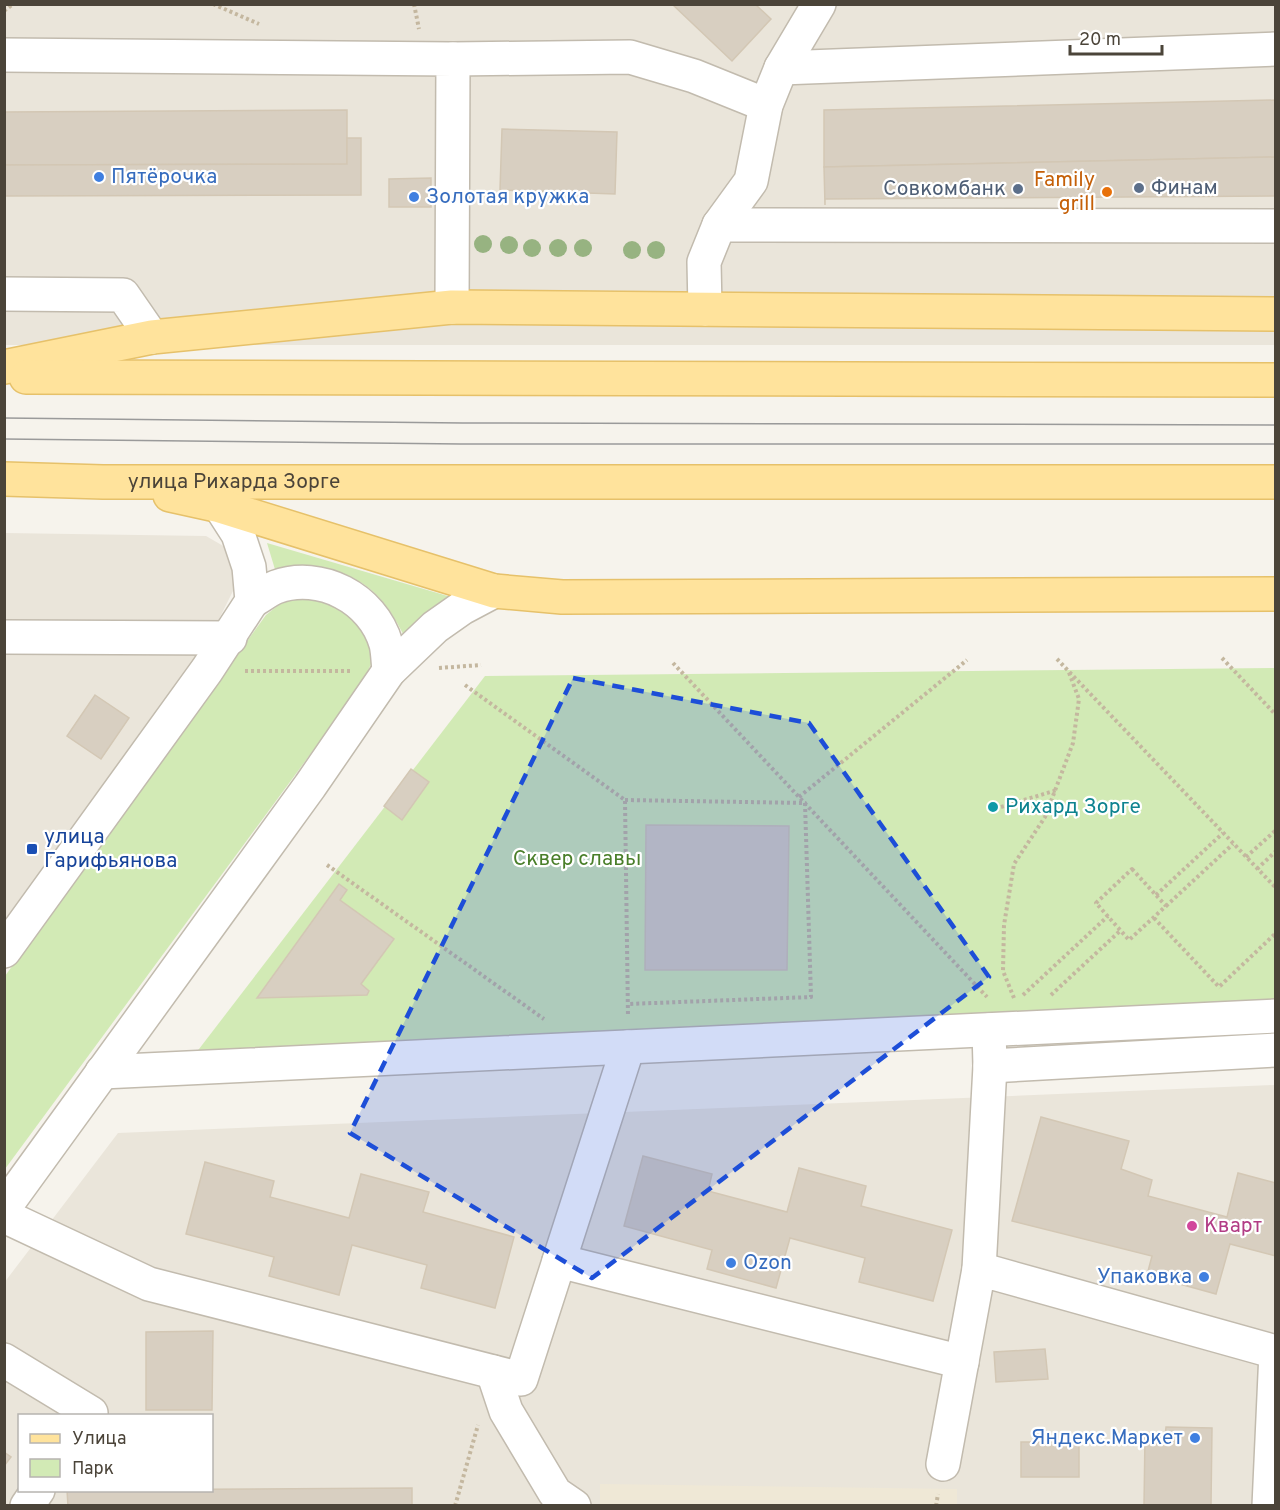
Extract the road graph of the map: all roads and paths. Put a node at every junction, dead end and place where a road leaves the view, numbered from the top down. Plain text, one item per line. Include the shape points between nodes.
1 (13, 4) edge
2 (818, 5) edge
3 (4, 11) edge
4 (1275, 49) edge
5 (4, 56) edge
6 (453, 59) junction
7 (781, 68) junction
8 (766, 105) junction
9 (719, 225) junction
10 (1275, 226) edge
11 (4, 294) edge
12 (452, 307) junction
13 (705, 309) junction
14 (1275, 314) edge
15 (152, 337) junction
16 (4, 367) edge
17 (4, 377) edge
18 (1275, 380) edge
19 (4, 479) edge
20 (103, 482) junction
21 (1275, 482) edge
22 (220, 506) junction
23 (494, 591) junction
24 (1275, 594) edge
25 (252, 601) junction
26 (4, 637) edge
27 (230, 638) junction
28 (1222, 658) dead end
29 (1057, 659) dead end
30 (967, 660) dead end
31 (673, 663) dead end
32 (481, 665) dead end
33 (207, 670) junction
34 (1068, 670) junction
35 (389, 671) junction
36 (465, 685) dead end
37 (1275, 715) edge
38 (1057, 790) junction
39 (799, 797) junction
40 (625, 800) junction
41 (805, 803) junction
42 (1001, 807) dead end
43 (1275, 830) edge
44 (1223, 833) junction
45 (1233, 844) junction
46 (1275, 851) edge
47 (1246, 857) junction
48 (327, 865) dead end
49 (1257, 869) junction
50 (1275, 888) edge
51 (1156, 895) junction
52 (1166, 906) junction
53 (1108, 916) junction
54 (1154, 918) junction
55 (1121, 930) junction
56 (1275, 933) edge
57 (4, 951) edge
58 (1220, 986) junction
59 (628, 1004) junction
60 (1275, 1016) edge
61 (1220, 1018) junction
62 (549, 1022) dead end
63 (1006, 1029) junction
64 (628, 1047) junction
65 (1275, 1050) edge
66 (990, 1066) junction
67 (102, 1072) junction
68 (4, 1208) edge
69 (4, 1216) edge
70 (559, 1261) junction
71 (979, 1269) junction
72 (4, 1360) edge
73 (962, 1362) junction
74 (494, 1372) junction
75 (91, 1414) edge
76 (944, 1464) dead end
77 (37, 1492) edge
78 (27, 1506) edge
79 (455, 1506) edge
80 (574, 1506) edge
81 (1269, 1506) edge

1 - 3 path
2 - 7 street
4 - 7 street
5 - 6 street
6 - 8 street via 630,57 694,76
6 - 12 street
7 - 8 street
8 - 9 street via 751,181
9 - 10 street
9 - 13 street via 704,262
11 - 15 street via 123,295
12 - 13 main road
12 - 15 main road
13 - 14 main road
15 - 16 main road
17 - 18 main road
19 - 20 main road, улица Рихарда Зорге
20 - 21 main road, улица Рихарда Зорге
20 - 22 main road
22 - 23 main road
22 - 25 street via 238,534 249,567
23 - 24 main road via 562,597
23 - 35 street via 435,627
25 - 27 street
25 - 35 street via 276,587 303,582 339,590 374,618 386,644
26 - 27 street
27 - 33 street
28 - 37 path
29 - 34 path
30 - 39 path
31 - 39 path
32 - 35 path
33 - 35 path
33 - 57 street
34 - 38 path via 1078,699 1073,743
34 - 44 path
35 - 67 street
36 - 40 path
38 - 42 path
38 - 53 path via 1045,817 1014,864 1004,925 1003,971 1015,1001
39 - 41 path
40 - 41 path
40 - 59 path
41 - 59 path via 811,997
41 - 63 path
43 - 47 path
44 - 45 path
44 - 51 path
45 - 47 path
45 - 52 path
46 - 49 path
47 - 49 path
48 - 62 path
49 - 50 path
51 - 52 path
51 - 53 path via 1132,869 1096,903
52 - 54 path
53 - 55 path
54 - 55 path via 1129,940
54 - 58 path
55 - 63 path
56 - 58 path
58 - 61 path
59 - 64 path
60 - 61 street
61 - 63 street
63 - 64 street
63 - 66 street
64 - 67 street
64 - 70 street
65 - 66 street
66 - 71 street
67 - 68 street
69 - 74 street via 149,1284
70 - 73 street
70 - 74 street via 521,1379
71 - 73 street
71 - 81 street via 1275,1352
72 - 75 street
73 - 76 street
74 - 79 path
74 - 80 street via 506,1411 530,1452 555,1493
77 - 78 street

